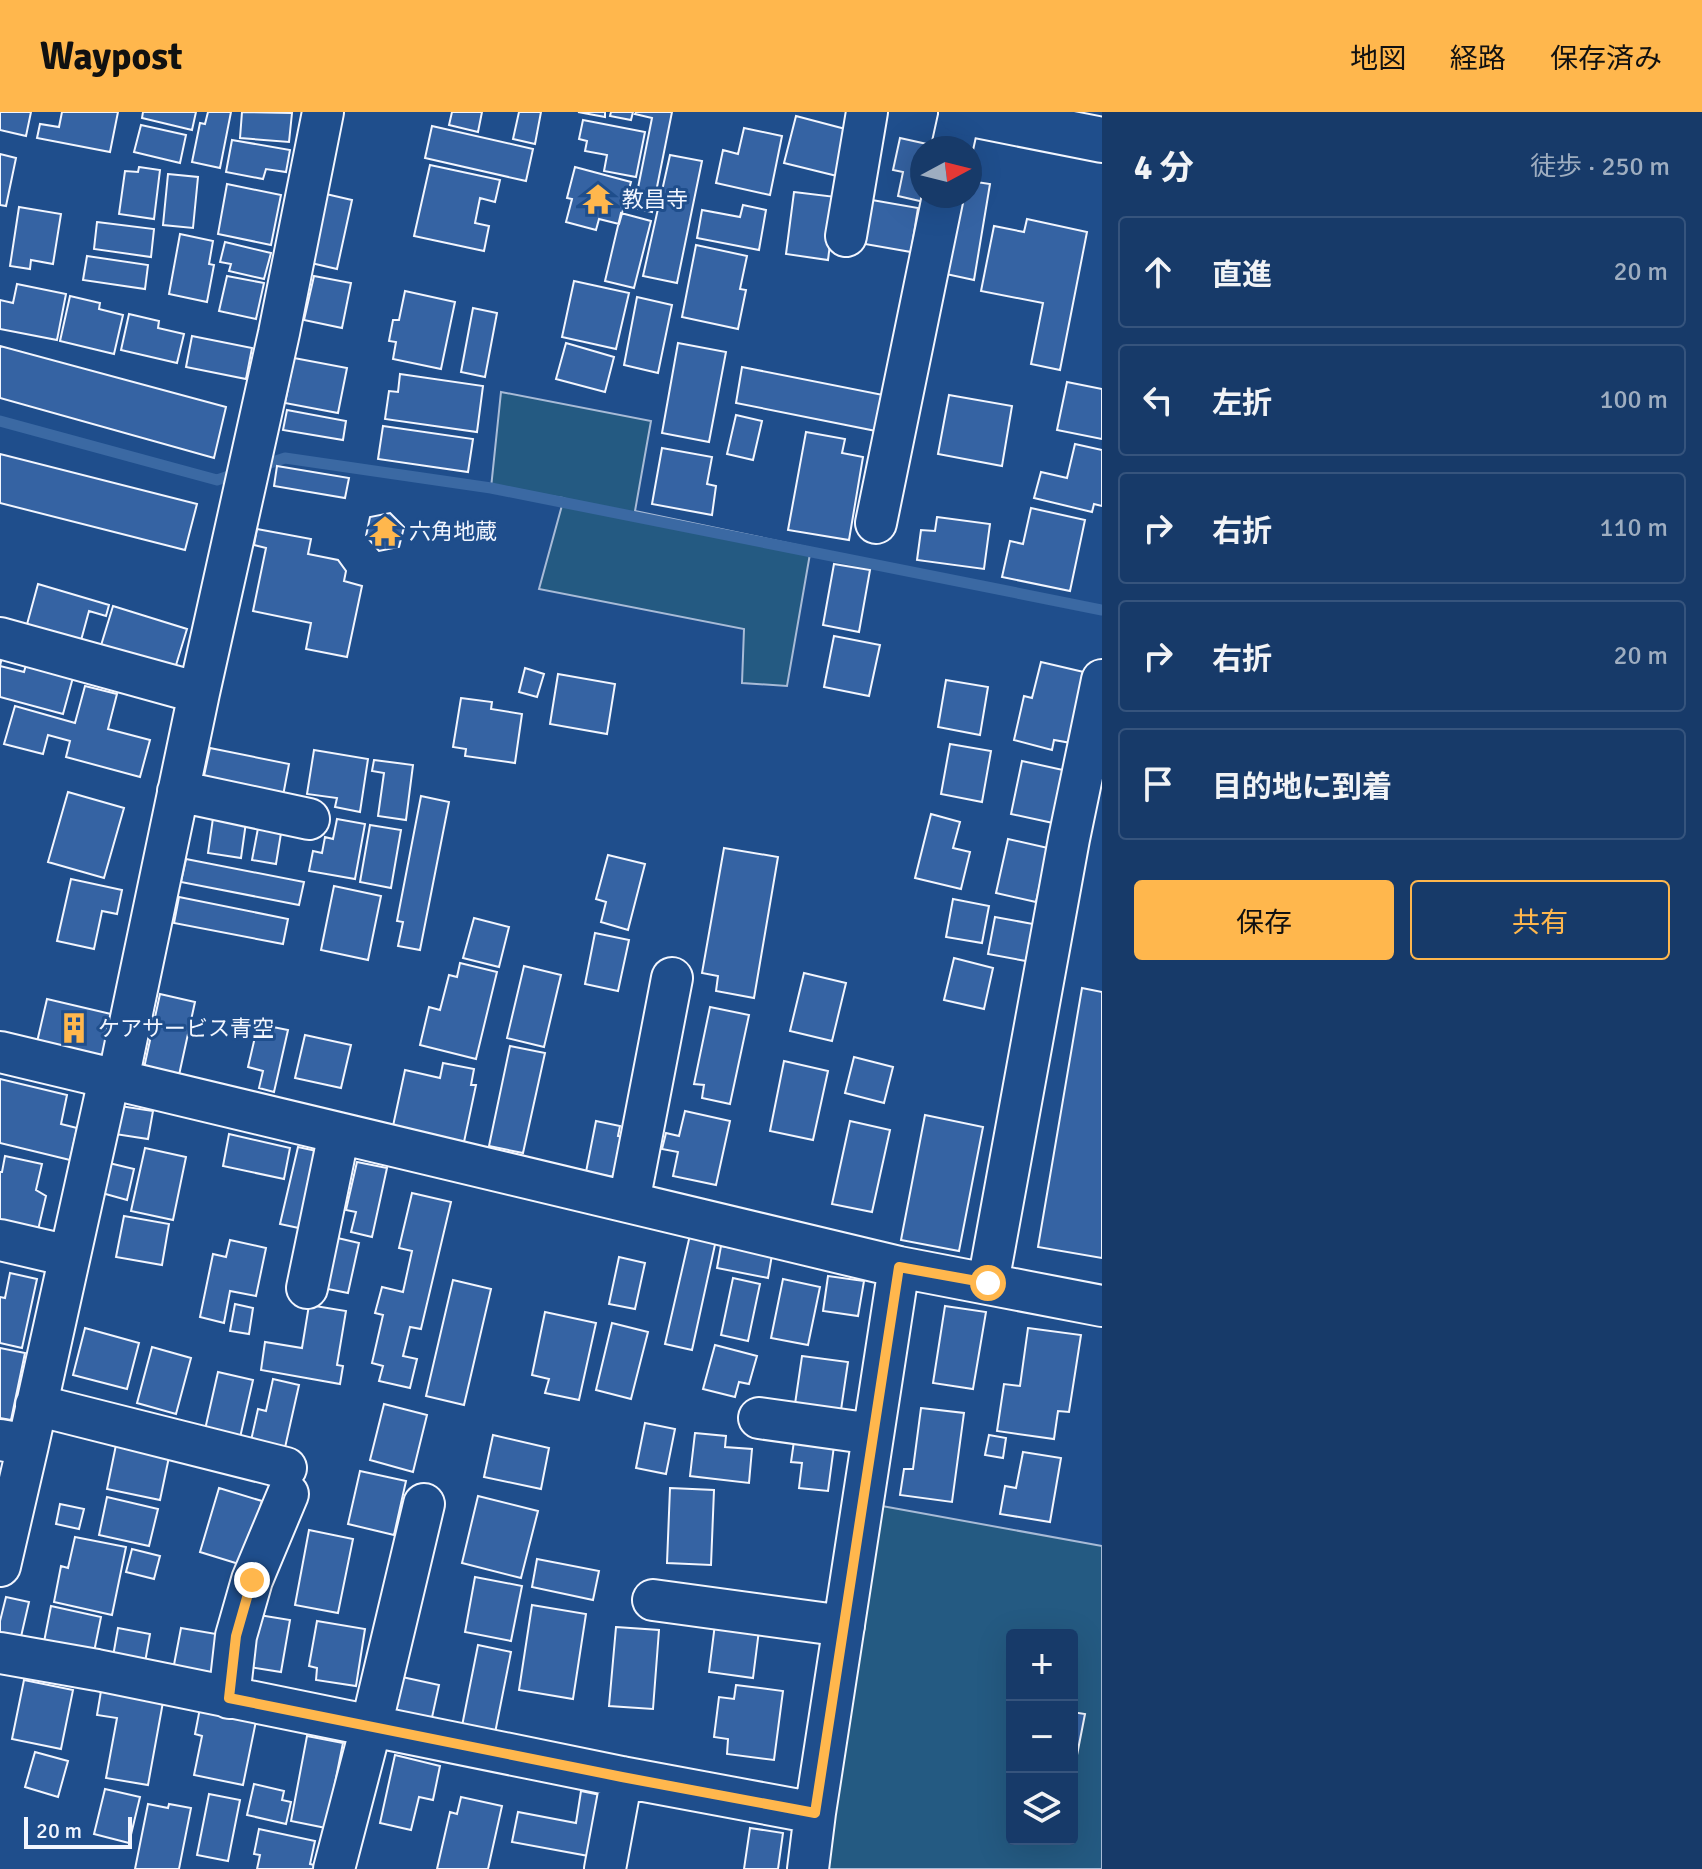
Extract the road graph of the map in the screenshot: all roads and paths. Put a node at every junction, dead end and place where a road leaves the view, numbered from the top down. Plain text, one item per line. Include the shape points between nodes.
1 (323, 112) edge
2 (867, 112) edge
3 (960, 112) edge
4 (1058, 121) edge
5 (955, 136) edge
6 (1102, 140) edge
7 (941, 208) edge
8 (846, 236) dead end
9 (876, 523) dead end
10 (0, 638) edge
11 (1102, 680) edge
12 (199, 693) junction
13 (178, 791) junction
14 (309, 819) dead end
15 (672, 978) dead end
16 (0, 1052) edge
17 (114, 1080) junction
18 (339, 1133) junction
19 (629, 1202) junction
20 (0, 1240) edge
21 (69, 1256) junction
22 (899, 1267) junction
23 (988, 1283) junction
24 (307, 1288) dead end
25 (1102, 1306) edge
26 (36, 1405) junction
27 (759, 1418) dead end
28 (873, 1434) junction
29 (14, 1443) edge
30 (424, 1504) dead end
31 (0, 1566) edge
32 (653, 1600) dead end
33 (844, 1626) junction
34 (0, 1653) edge
35 (229, 1698) junction
36 (371, 1727) junction
37 (622, 1777) junction
38 (815, 1813) junction
39 (334, 1869) edge
40 (605, 1869) edge
41 (808, 1869) edge

1 - 12 street
2 - 8 street
3 - 4 main road
3 - 5 street
4 - 6 main road
7 - 9 street
10 - 12 street
11 - 23 street
12 - 13 street
13 - 14 street
13 - 17 street
15 - 19 street
16 - 17 street
17 - 18 street
17 - 21 street
18 - 19 street
18 - 24 street
19 - 22 street
20 - 21 street
21 - 26 street
22 - 23 street
22 - 28 street
23 - 25 street
26 - 29 street
26 - 35 street via 287,1481 236,1636
27 - 28 street
28 - 33 street
29 - 31 street
30 - 36 street
32 - 33 street
33 - 38 street
34 - 35 street
35 - 36 street
36 - 37 street
36 - 39 street
37 - 38 street
37 - 40 street
38 - 41 street

